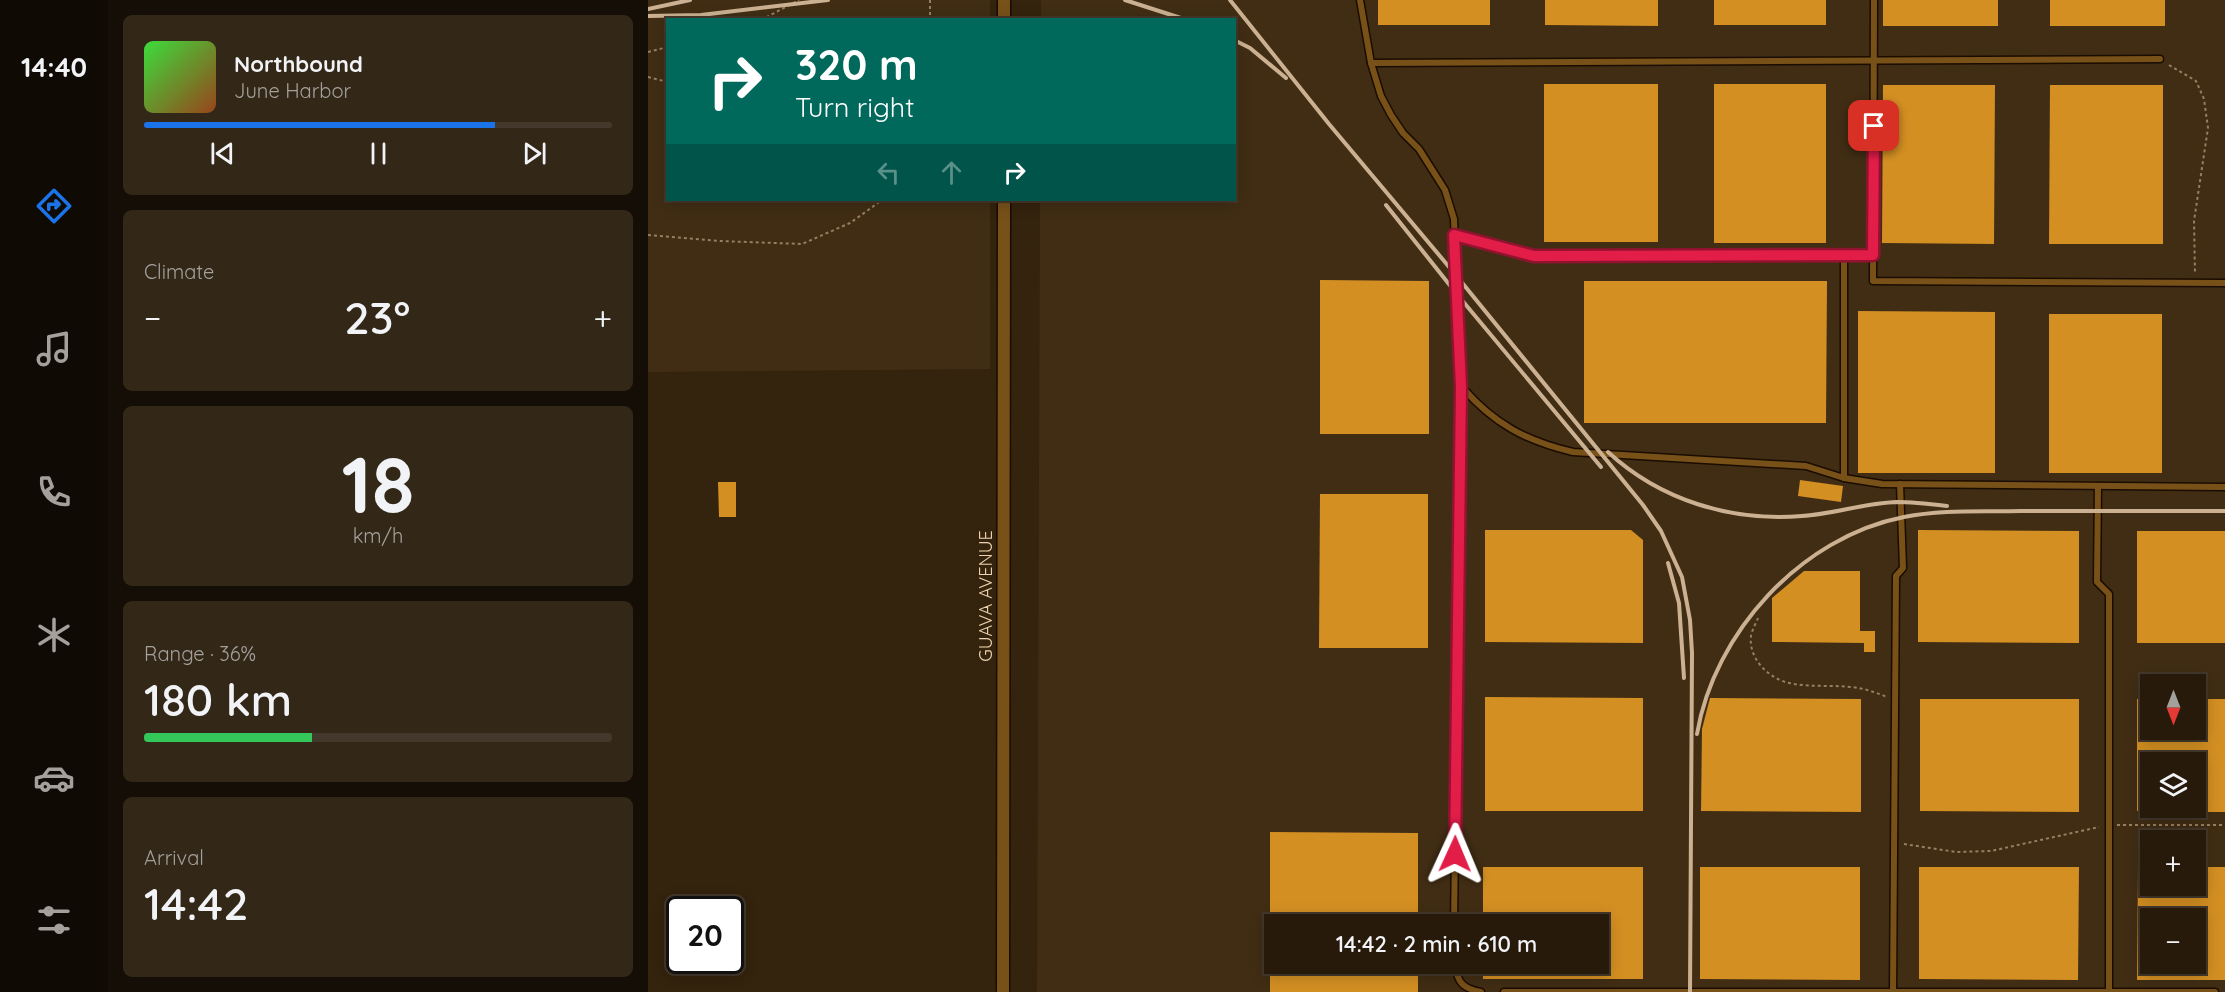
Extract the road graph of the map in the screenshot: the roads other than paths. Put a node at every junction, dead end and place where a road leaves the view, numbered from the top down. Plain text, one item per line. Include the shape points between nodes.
1 (1004, 0) edge
2 (1360, 0) edge
3 (1874, 0) edge
4 (1004, 18) edge
5 (2160, 59) road end
6 (1874, 61) junction
7 (1371, 63) junction
8 (1004, 201) edge
9 (1454, 235) junction
10 (1844, 255) junction
11 (1873, 255) junction
12 (2225, 283) edge
13 (1461, 387) junction
14 (1844, 478) junction
15 (1900, 484) junction
16 (2098, 486) junction
17 (2225, 487) edge
18 (1454, 914) edge
19 (1458, 974) edge
20 (1003, 992) edge
21 (1481, 992) edge
22 (1504, 992) edge
23 (1893, 992) edge
24 (2109, 992) edge
25 (2216, 992) edge

1 - 4 street
2 - 7 lane
3 - 6 lane
5 - 6 lane
6 - 7 lane
6 - 11 lane
7 - 9 lane via 1391,115 1445,190 1454,219
8 - 20 street, GUAVA AVENUE
9 - 10 lane via 1534,256
9 - 13 lane
10 - 11 lane
10 - 14 lane
11 - 12 lane via 1873,281
13 - 14 lane via 1480,408 1512,432 1573,453 1806,466
13 - 18 lane
14 - 15 lane
15 - 16 lane
15 - 23 lane via 1903,568 1896,576
16 - 17 lane
16 - 24 lane via 2097,582 2109,594
19 - 21 lane via 1461,984
22 - 23 lane
23 - 24 lane
24 - 25 lane

